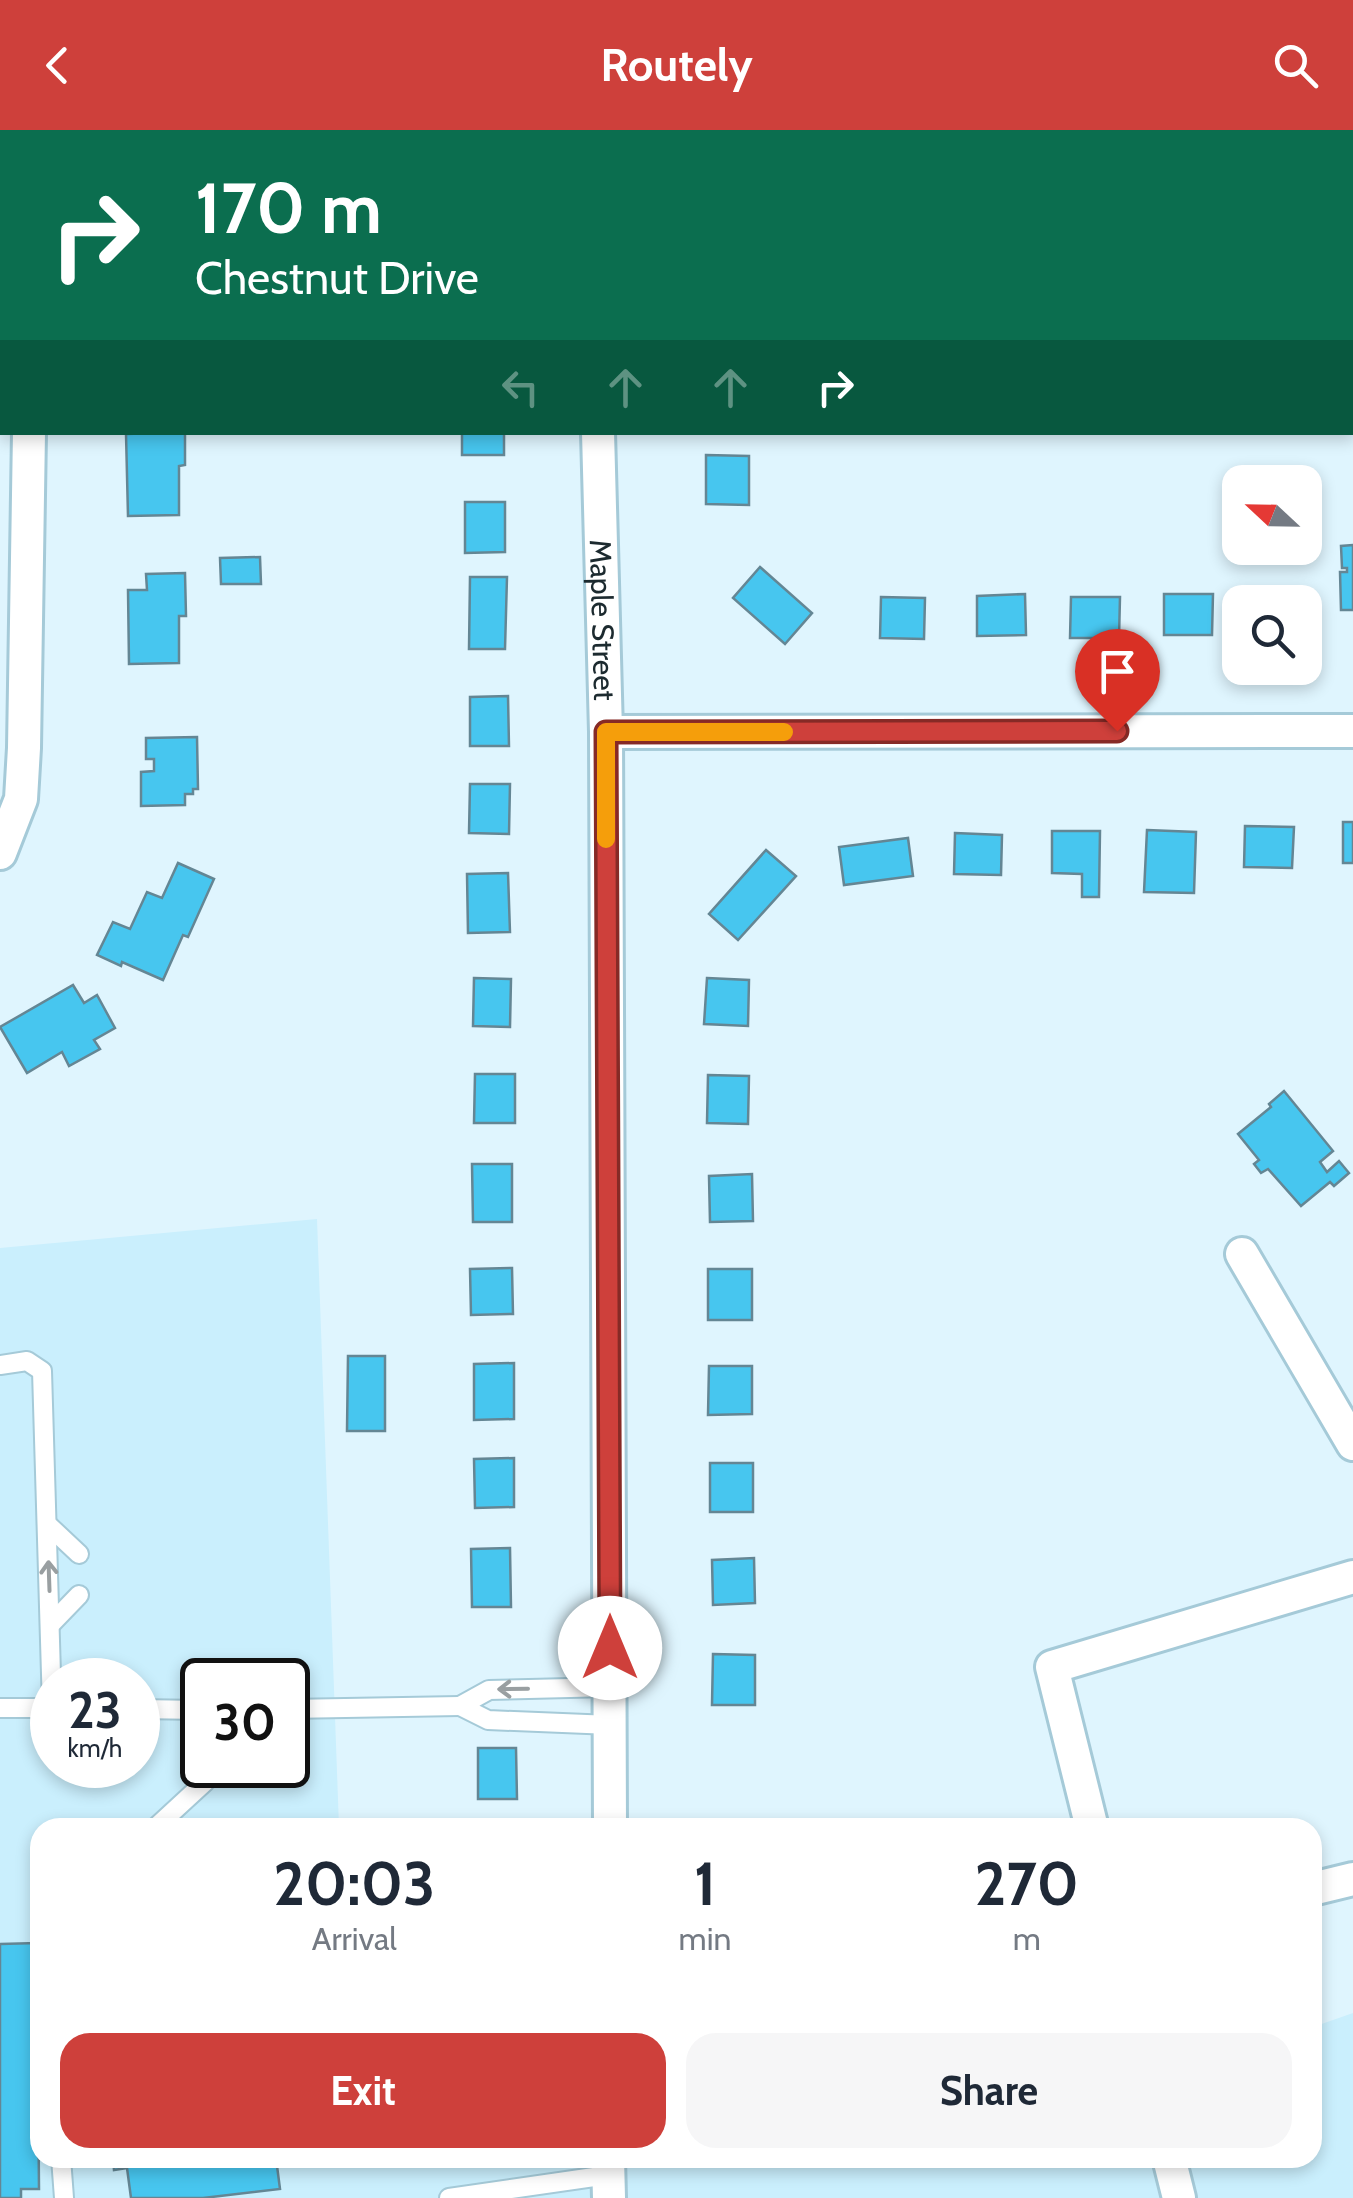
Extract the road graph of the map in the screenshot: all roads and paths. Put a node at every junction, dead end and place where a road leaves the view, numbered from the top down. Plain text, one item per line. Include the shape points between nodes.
1 (29, 435) edge
2 (598, 435) edge
3 (1353, 731) edge
4 (606, 732) junction
5 (0, 852) edge
6 (1242, 1254) dead end
7 (0, 1365) edge
8 (1353, 1444) edge
9 (47, 1524) junction
10 (79, 1554) dead end
11 (1353, 1577) edge
12 (79, 1594) dead end
13 (50, 1625) junction
14 (51, 1658) edge
15 (611, 1687) junction
16 (460, 1706) junction
17 (0, 1708) edge
18 (30, 1708) edge
19 (310, 1709) edge
20 (611, 1725) junction
21 (198, 1788) edge
22 (165, 1818) edge
23 (610, 1818) edge
24 (1090, 1818) edge
25 (1353, 1879) edge
26 (1322, 1887) edge
27 (62, 2168) edge
28 (1172, 2168) edge
29 (608, 2177) edge
30 (514, 2193) edge
31 (64, 2198) edge
32 (449, 2198) edge
33 (1179, 2198) edge

1 - 5 street via 24,748 20,799
2 - 4 street, Maple Street
3 - 4 street
4 - 15 street, Maple Street
6 - 8 street
7 - 9 lane via 27,1361 42,1371
9 - 10 lane
13 -> 9 lane
11 - 24 street via 1052,1667
12 - 13 lane
13 - 14 lane
15 -> 16 lane via 489,1690
15 - 20 street, Maple Street
16 - 19 lane
16 - 20 lane via 488,1720
17 - 18 lane
20 - 23 street, Maple Street
21 - 22 lane
25 - 26 street
27 - 31 lane
28 - 33 street
29 - 30 lane
30 - 32 lane

